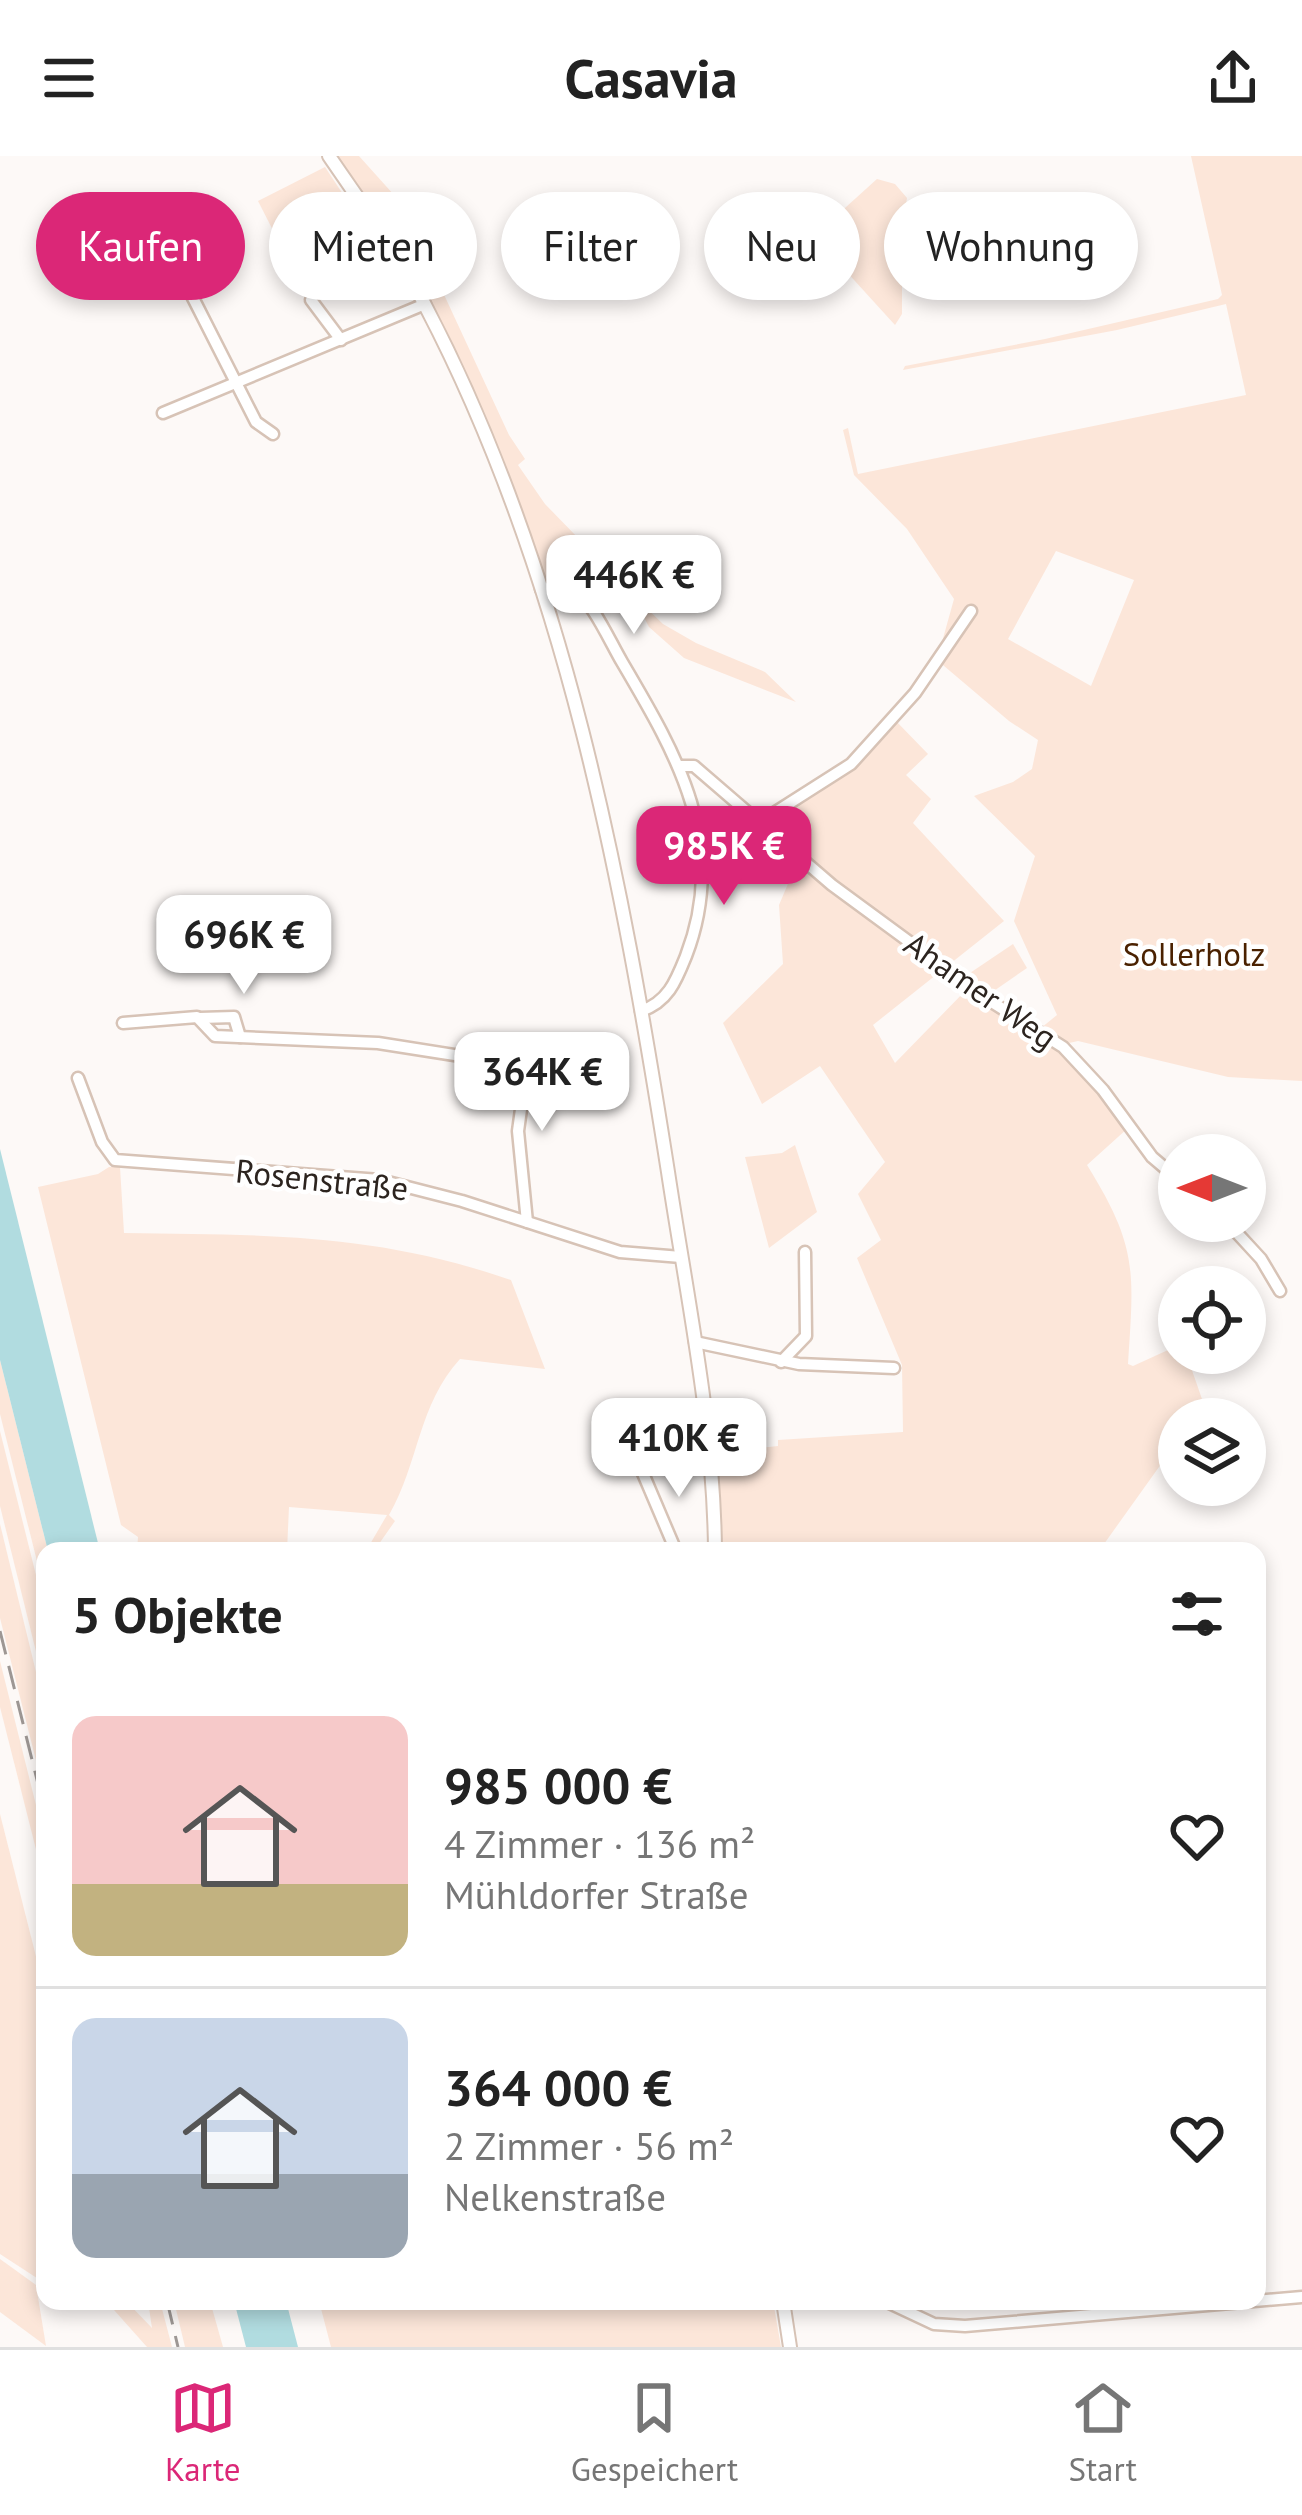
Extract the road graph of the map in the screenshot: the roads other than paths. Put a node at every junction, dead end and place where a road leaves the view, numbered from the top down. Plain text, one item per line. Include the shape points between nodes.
1 (329, 156) edge
2 (194, 300) edge
3 (311, 300) dead end
4 (425, 304) junction
5 (341, 340) junction
6 (237, 382) junction
7 (163, 413) dead end
8 (273, 434) dead end
9 (541, 589) junction
10 (970, 611) dead end
11 (680, 766) junction
12 (760, 822) junction
13 (641, 1011) junction
14 (200, 1018) junction
15 (122, 1023) dead end
16 (240, 1037) junction
17 (530, 1045) dead end
18 (524, 1066) junction
19 (78, 1078) dead end
20 (1158, 1161) edge
21 (527, 1222) junction
22 (1245, 1242) edge
23 (805, 1252) dead end
24 (681, 1257) junction
25 (1280, 1291) dead end
26 (695, 1342) junction
27 (781, 1362) junction
28 (894, 1368) dead end
29 (642, 1472) dead end
30 (672, 1542) edge
31 (715, 1542) edge
32 (1302, 2297) edge
33 (1266, 2300) edge
34 (784, 2310) edge
35 (904, 2310) edge
36 (1151, 2310) edge
37 (790, 2347) edge

1 - 4 street
2 - 6 street
3 - 5 street
4 - 5 street
4 - 9 street via 488,439
5 - 6 street
6 - 7 street
6 - 8 street via 256,422
9 - 11 street via 576,590
9 - 13 street
10 - 12 street via 915,693 851,764
11 - 12 street, Ahamer Weg via 694,766
11 - 13 street via 701,843 700,907 665,998
12 - 20 street, Ahamer Weg via 832,885 1063,1047
13 - 24 street
14 - 15 street
14 - 16 street via 215,1036
14 - 16 street via 234,1017
16 - 18 street via 378,1042
17 - 18 street
18 - 21 street via 519,1152
19 - 21 street, Rosenstraße via 115,1160 366,1178
21 - 24 street, Rosenstraße via 620,1252
22 - 25 street
23 - 27 street via 806,1336
24 - 26 street
26 - 27 street
26 - 31 street
27 - 28 street
29 - 30 street
32 - 33 street
34 - 37 street
35 - 36 street via 965,2326

